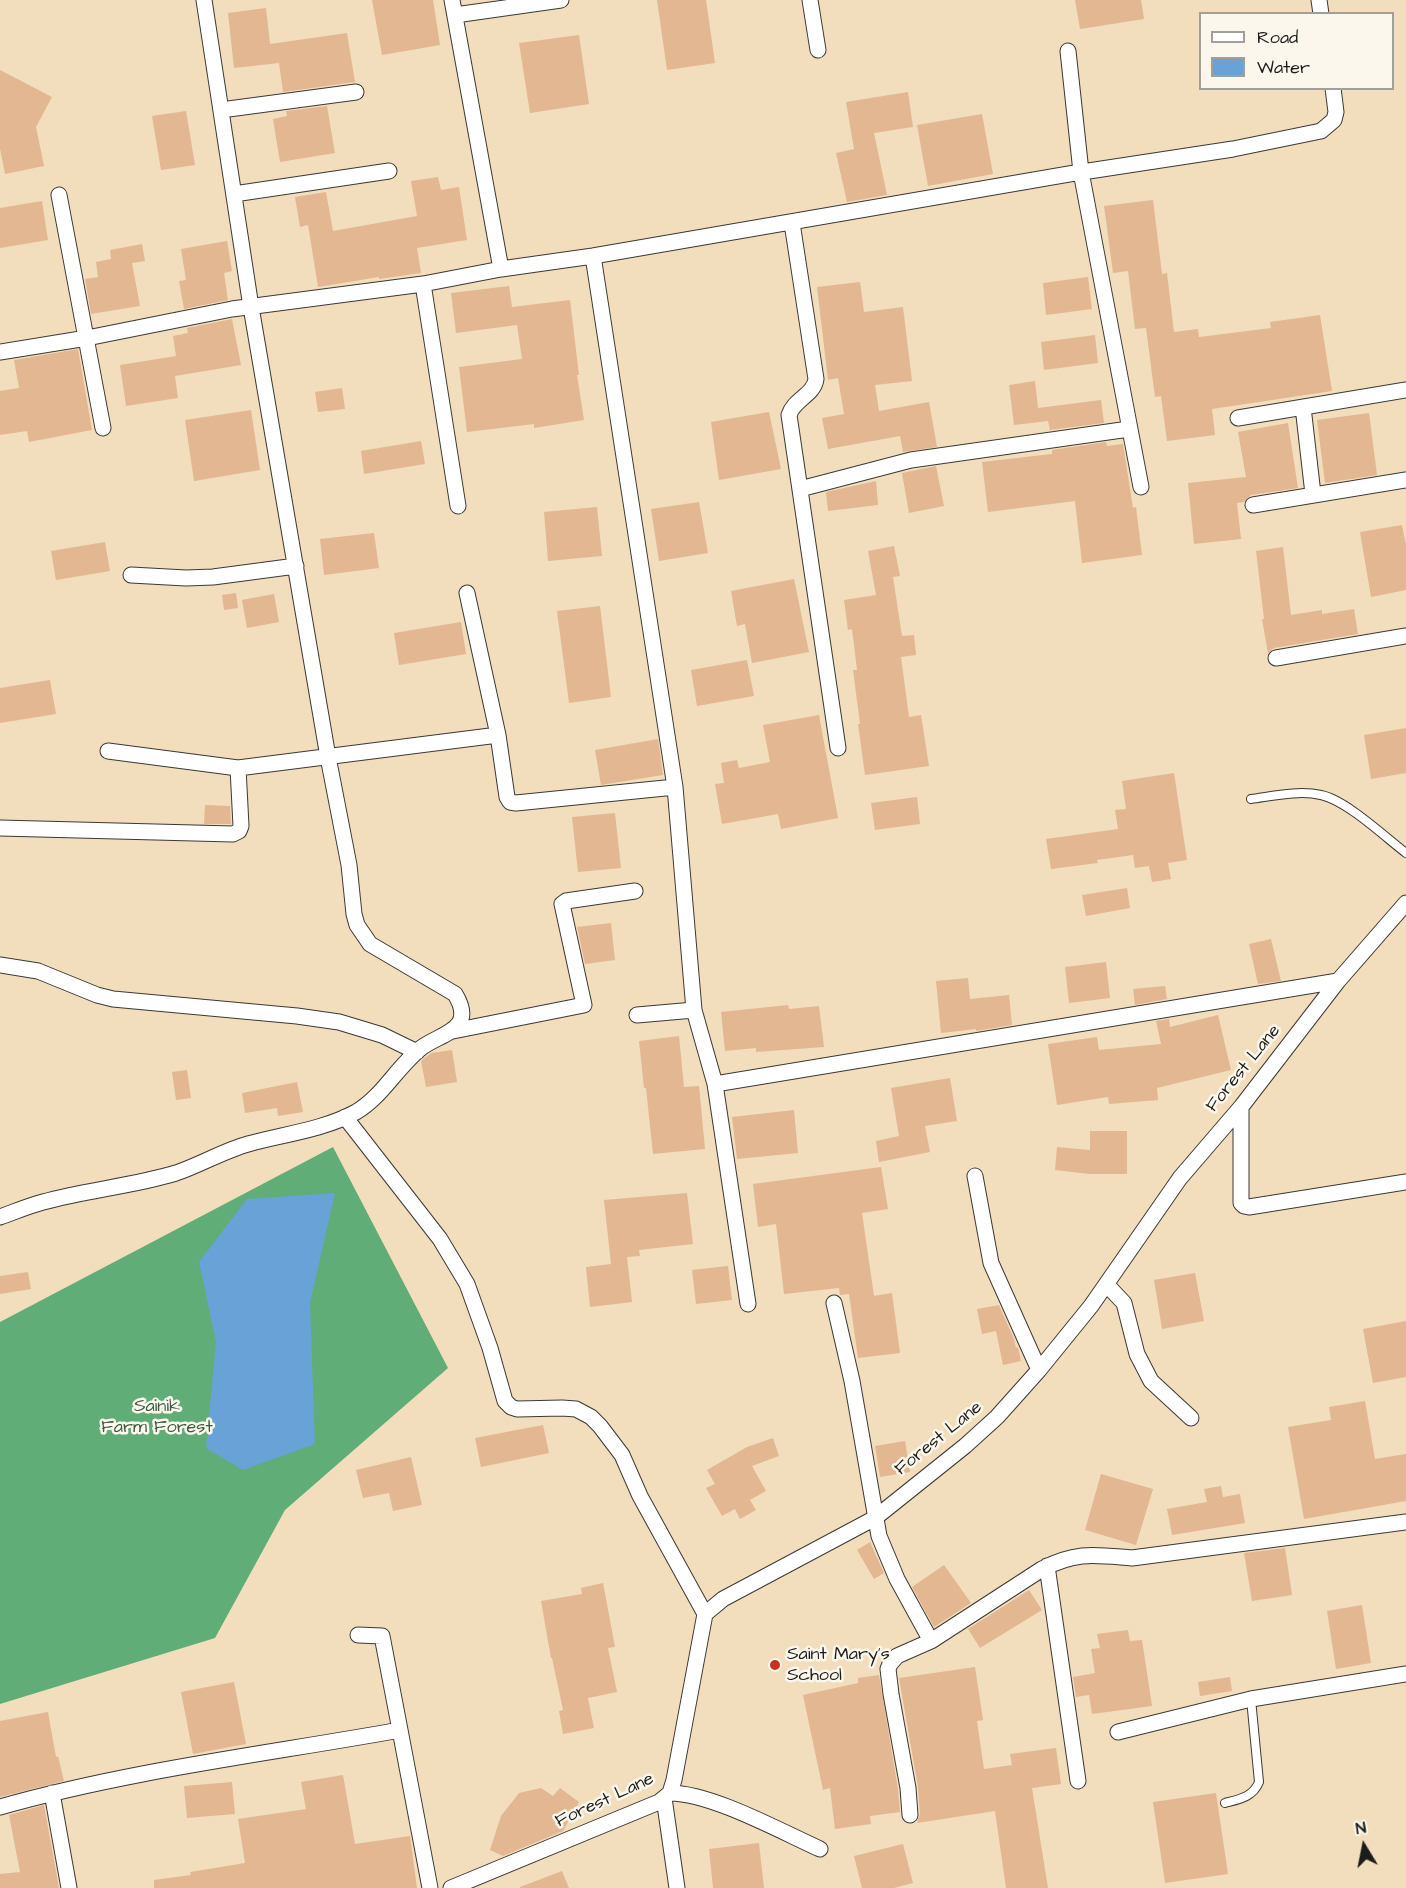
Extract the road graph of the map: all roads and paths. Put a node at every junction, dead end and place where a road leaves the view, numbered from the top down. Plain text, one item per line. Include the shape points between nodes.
1 (204, 0) edge
2 (561, 0) edge
3 (810, 0) edge
4 (453, 8) edge
5 (818, 50) dead end
6 (1068, 51) dead end
7 (1333, 90) edge
8 (356, 92) dead end
9 (220, 110) junction
10 (388, 171) dead end
11 (1081, 172) junction
12 (234, 194) junction
13 (58, 195) dead end
14 (792, 223) junction
15 (593, 256) junction
16 (501, 269) junction
17 (423, 284) junction
18 (251, 307) junction
19 (87, 338) junction
20 (0, 352) edge
21 (1406, 390) edge
22 (1302, 407) junction
23 (1238, 418) dead end
24 (103, 428) dead end
25 (1130, 429) junction
26 (1406, 480) edge
27 (1141, 487) dead end
28 (800, 489) junction
29 (1313, 494) junction
30 (1253, 505) dead end
31 (458, 506) dead end
32 (296, 566) junction
33 (131, 575) dead end
34 (467, 593) dead end
35 (1406, 636) edge
36 (1276, 658) dead end
37 (498, 735) junction
38 (838, 748) dead end
39 (108, 751) dead end
40 (328, 757) junction
41 (238, 768) junction
42 (675, 787) junction
43 (1251, 799) dead end
44 (0, 828) edge
45 (1406, 853) edge
46 (635, 891) dead end
47 (1406, 903) edge
48 (0, 965) edge
49 (1338, 981) junction
50 (694, 1010) junction
51 (637, 1015) dead end
52 (453, 1031) junction
53 (417, 1052) junction
54 (715, 1084) junction
55 (1241, 1107) junction
56 (345, 1117) junction
57 (975, 1176) dead end
58 (1406, 1182) edge
59 (0, 1217) edge
60 (1107, 1285) junction
61 (834, 1303) dead end
62 (748, 1304) dead end
63 (1040, 1370) junction
64 (1191, 1418) dead end
65 (875, 1518) junction
66 (1406, 1522) edge
67 (1047, 1566) junction
68 (705, 1614) junction
69 (358, 1635) dead end
70 (931, 1641) junction
71 (1406, 1674) edge
72 (1251, 1700) junction
73 (400, 1730) junction
74 (1118, 1732) dead end
75 (1078, 1781) dead end
76 (52, 1793) junction
77 (667, 1795) junction
78 (1226, 1803) dead end
79 (0, 1807) edge
80 (910, 1815) dead end
81 (820, 1849) dead end
82 (69, 1888) edge
83 (430, 1888) edge
84 (451, 1888) edge
85 (677, 1888) edge

1 - 9 street
2 - 4 street
3 - 5 street
4 - 16 street
6 - 11 street
7 - 11 street via 1334,120 1322,131
8 - 9 street
9 - 12 street
10 - 12 street
11 - 14 street
11 - 25 street
12 - 18 street
13 - 19 street
14 - 15 street
14 - 28 street via 816,380 814,388 795,404 789,415
15 - 16 street
15 - 42 street
16 - 17 street
17 - 18 street
17 - 31 street
18 - 19 street
18 - 32 street
19 - 20 street
19 - 24 street
21 - 22 street
22 - 23 street
22 - 29 street
25 - 27 street
25 - 28 street via 911,460
26 - 29 street
28 - 38 street
29 - 30 street
32 - 33 street via 194,578
32 - 40 street
34 - 37 street
35 - 36 street
37 - 40 street
37 - 42 street via 507,797 513,803
39 - 41 street
40 - 41 street
40 - 52 street via 357,925 378,950 454,994 460,1018
41 - 44 street via 241,826 233,834
42 - 50 street
43 - 45 lane via 1313,793 1327,796
46 - 52 street via 562,904 584,1005
47 - 49 street, Forest Lane
48 - 53 street via 38,971 113,999 339,1022 382,1035
49 - 54 street
49 - 55 street, Forest Lane
50 - 51 street
50 - 54 street
52 - 53 street
53 - 56 street via 371,1101
54 - 62 street
55 - 58 street via 1244,1206
55 - 60 street, Forest Lane via 1180,1178
56 - 59 street via 310,1130 244,1145 176,1173 42,1202
56 - 68 street via 440,1239 467,1284 505,1401 517,1409 576,1410 600,1426 622,1455 640,1496
57 - 63 street via 991,1263
60 - 63 street, Forest Lane
60 - 64 street via 1124,1304 1137,1354 1151,1381
61 - 65 street via 852,1381
63 - 65 street, Forest Lane via 983,1430
65 - 68 street, Forest Lane via 723,1599
65 - 70 street via 893,1570
66 - 67 street via 1132,1558 1078,1555
67 - 70 street
67 - 75 street
68 - 77 street, Forest Lane via 674,1780
69 - 73 street via 382,1636
70 - 80 street via 897,1656 888,1669
71 - 72 street
72 - 74 street
72 - 78 lane via 1259,1782 1249,1796
73 - 76 street
73 - 83 street
76 - 79 street
76 - 82 street
77 - 81 street via 683,1792 715,1802
77 - 84 street, Forest Lane via 659,1802
77 - 85 street

